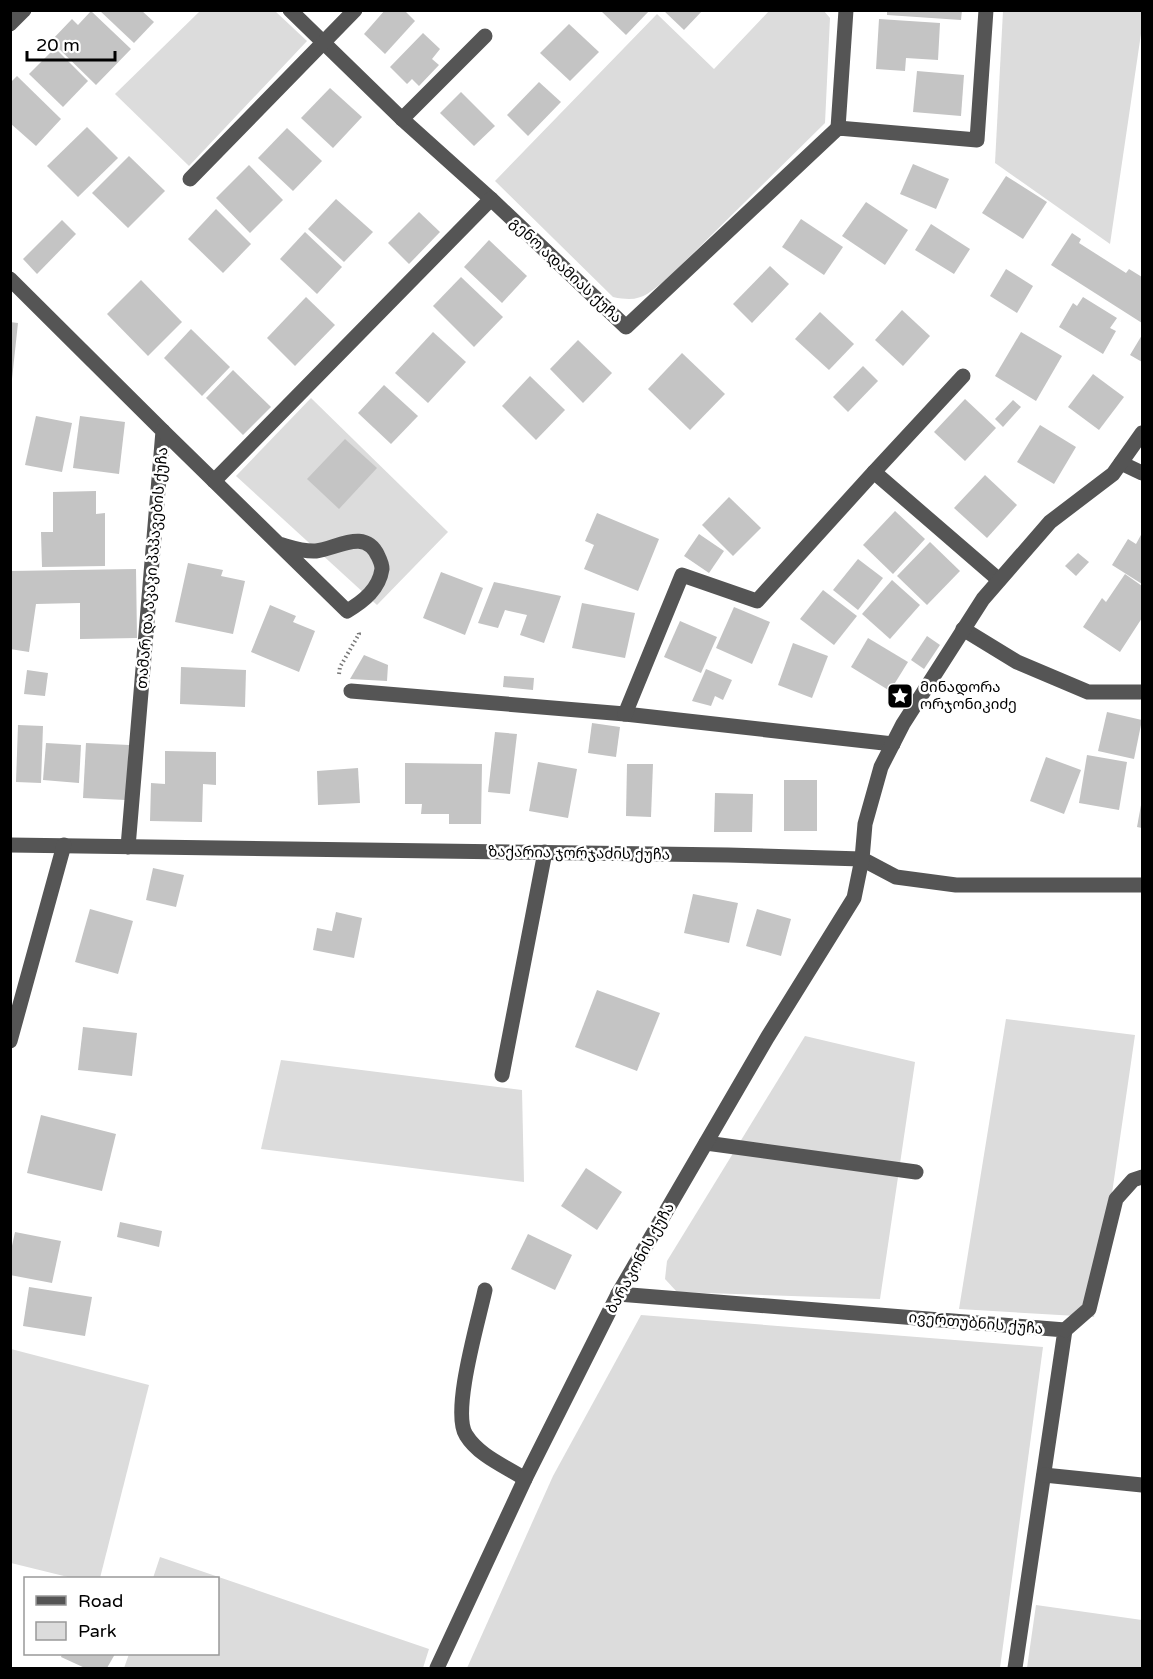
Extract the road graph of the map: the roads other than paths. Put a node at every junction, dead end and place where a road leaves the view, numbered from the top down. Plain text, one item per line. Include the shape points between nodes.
1 (24, 10) edge
2 (290, 10) edge
3 (355, 10) edge
4 (986, 10) edge
5 (843, 13) edge
6 (10, 24) edge
7 (485, 36) dead end
8 (324, 42) junction
9 (402, 119) junction
10 (838, 128) junction
11 (190, 178) dead end
12 (491, 199) junction
13 (10, 279) edge
14 (963, 376) dead end
15 (163, 431) junction
16 (1143, 433) edge
17 (1121, 463) junction
18 (874, 472) junction
19 (1143, 473) edge
20 (214, 482) junction
21 (279, 544) junction
22 (999, 580) junction
23 (963, 628) junction
24 (351, 691) road end
25 (1143, 692) edge
26 (625, 714) junction
27 (892, 744) junction
28 (10, 845) edge
29 (64, 845) junction
30 (129, 847) junction
31 (545, 852) junction
32 (862, 859) junction
33 (1143, 885) edge
34 (10, 1041) edge
35 (502, 1075) dead end
36 (706, 1143) junction
37 (916, 1172) dead end
38 (1143, 1177) edge
39 (485, 1290) dead end
40 (618, 1294) junction
41 (1065, 1330) junction
42 (1044, 1475) junction
43 (525, 1479) junction
44 (1143, 1485) edge
45 (437, 1668) edge
46 (1015, 1668) edge

1 - 6 street
2 - 8 street
3 - 8 street
4 - 10 street via 977,141
5 - 10 street
7 - 9 street
8 - 9 street
8 - 11 street
9 - 12 street
10 - 12 street, გენო ადამიას ქუჩა via 626,327
12 - 20 street
13 - 15 street, თამარ და აკაკი პაპავების ქუჩა
14 - 18 street
15 - 20 street
15 - 30 street, თამარ და აკაკი პაპავების ქუჩა
16 - 17 street, ბარაკონის ქუჩა
17 - 19 street
17 - 22 street, ბარაკონის ქუჩა via 1113,474 1050,522
18 - 22 street
18 - 26 street via 757,601 682,575
20 - 21 street
21 - 21 street via 348,611 364,601 379,581 382,565 367,542 353,540 314,551
22 - 23 street, ბარაკონის ქუჩა
23 - 25 street via 1017,662 1088,692
23 - 27 street, ბარაკონის ქუჩა
24 - 26 street
26 - 27 street
27 - 32 street, ბარაკონის ქუჩა via 881,767 865,824
28 - 29 street, ზაქარია ჯორჯაძის ქუჩა
29 - 30 street, ზაქარია ჯორჯაძის ქუჩა
29 - 34 street
30 - 31 street, ზაქარია ჯორჯაძის ქუჩა
31 - 32 street, ზაქარია ჯორჯაძის ქუჩა
31 - 35 street
32 - 33 street, ზაქარია ჯორჯაძის ქუჩა via 896,877 956,885
32 - 36 street, ბარაკონის ქუჩა via 854,898
36 - 37 street
36 - 40 street, ბარაკონის ქუჩა
38 - 41 street via 1133,1180 1116,1199 1089,1309
39 - 43 street via 461,1401 464,1433 479,1451
40 - 41 street, ივერთუბნის ქუჩა
40 - 43 street, ბარაკონის ქუჩა
41 - 42 street, ივერთუბნის ქუჩა
42 - 44 street
42 - 46 street, ივერთუბნის ქუჩა
43 - 45 street, ბარაკონის ქუჩა

